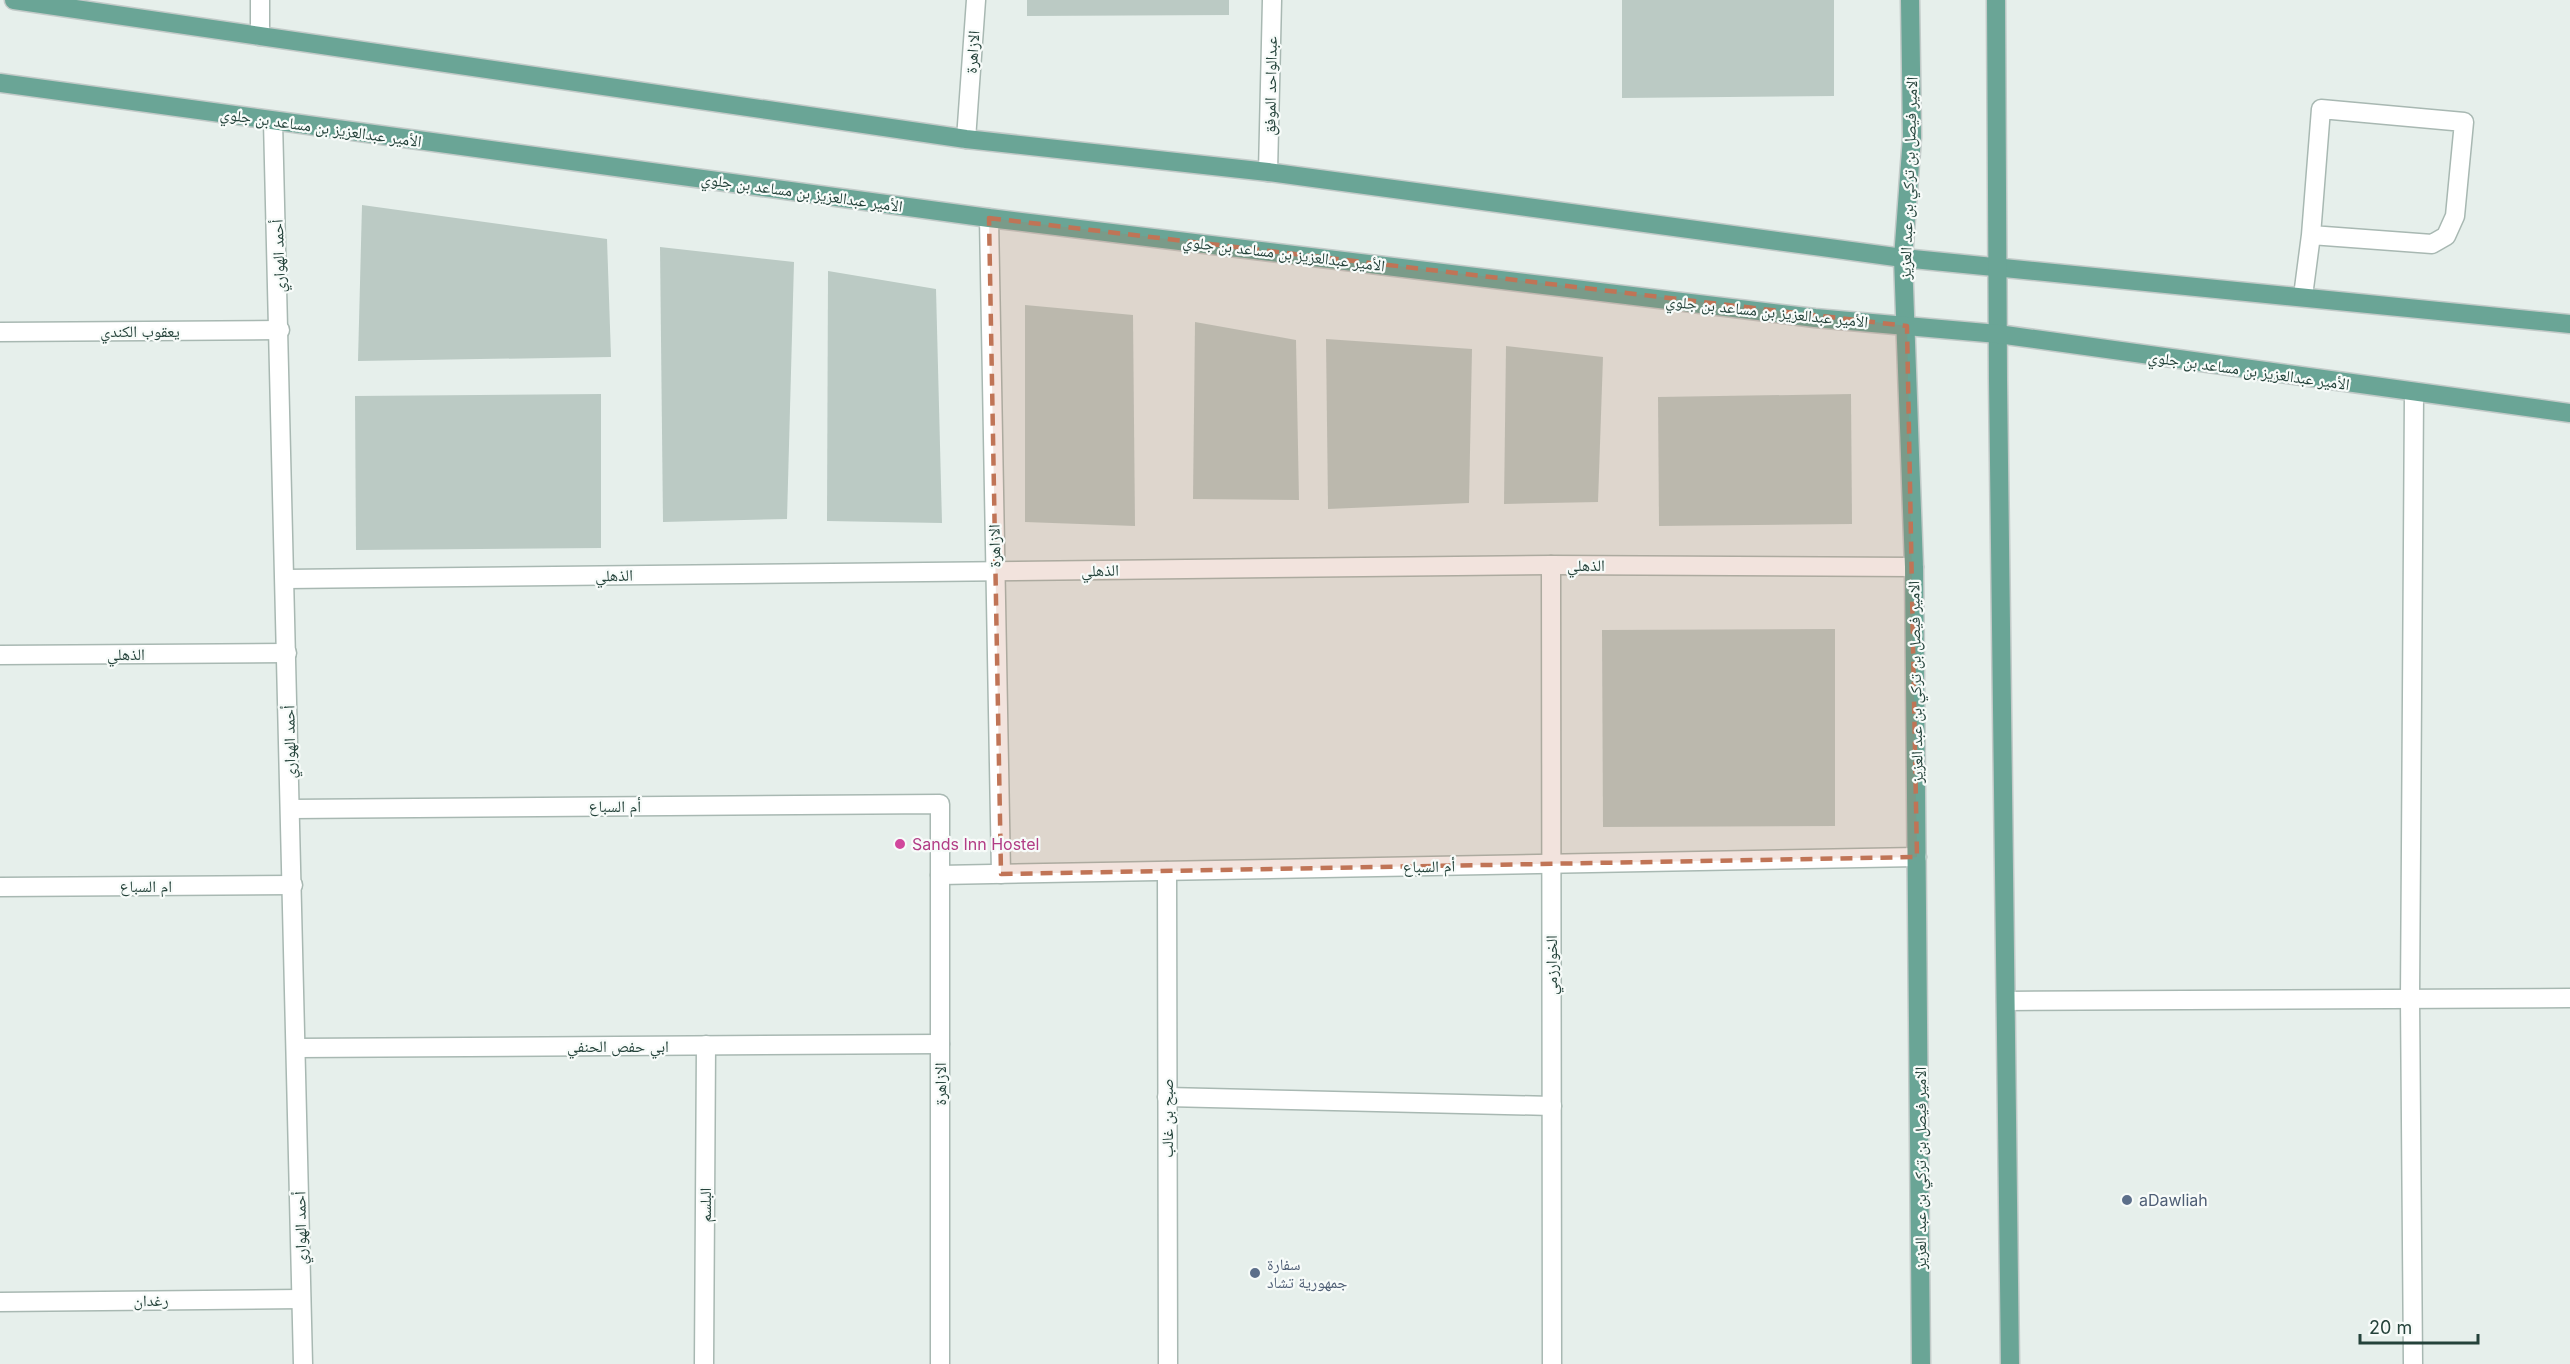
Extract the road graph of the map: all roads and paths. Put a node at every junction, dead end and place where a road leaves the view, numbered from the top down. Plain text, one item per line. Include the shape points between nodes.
1 (14, 0) edge
2 (260, 0) edge
3 (976, 0) edge
4 (1272, 0) edge
5 (1910, 0) edge
6 (1996, 0) edge
7 (261, 36) junction
8 (0, 83) edge
9 (273, 121) junction
10 (966, 139) junction
11 (1268, 172) junction
12 (989, 218) junction
13 (2311, 235) junction
14 (1903, 258) junction
15 (1997, 266) junction
16 (2303, 296) junction
17 (2570, 324) edge
18 (1907, 326) junction
19 (280, 330) junction
20 (0, 332) edge
21 (1998, 334) junction
22 (2414, 393) junction
23 (2570, 413) edge
24 (1551, 565) junction
25 (1914, 567) junction
26 (995, 571) junction
27 (286, 579) junction
28 (287, 652) junction
29 (0, 655) edge
30 (940, 804) joint
31 (291, 809) junction
32 (1917, 857) junction
33 (1551, 864) junction
34 (1167, 871) junction
35 (1001, 874) junction
36 (940, 875) junction
37 (293, 885) junction
38 (0, 887) edge
39 (2570, 998) edge
40 (2410, 999) junction
41 (2006, 1001) junction
42 (940, 1044) junction
43 (706, 1045) junction
44 (296, 1048) junction
45 (1167, 1097) junction
46 (1552, 1107) junction
47 (301, 1299) junction
48 (0, 1302) edge
49 (303, 1364) edge
50 (704, 1364) edge
51 (940, 1364) edge
52 (1168, 1364) edge
53 (1552, 1364) edge
54 (1921, 1364) edge
55 (2010, 1364) edge
56 (2413, 1364) edge

1 - 7 main road
2 - 7 street
3 - 10 street, الازاهرة
4 - 11 street, عبدالواحد الموفق
5 - 14 main road, الامير فيصل بن تركي بن عبد العزيز via 1912,137
6 - 15 main road
7 - 10 main road
8 - 9 main road, الأمير عبدالعزيز بن مساعد بن جلوي
9 - 12 main road, الأمير عبدالعزيز بن مساعد بن جلوي
9 - 19 street, أحمد الهواري
10 - 11 main road
11 - 14 main road
12 - 18 main road, الأمير عبدالعزيز بن مساعد بن جلوي
12 - 26 street, الازاهرة
13 - 13 street via 2432,244 2446,236 2455,216 2464,123 2320,109
13 - 16 street
14 - 15 main road
14 - 18 main road, الامير فيصل بن تركي بن عبد العزيز
15 - 16 main road
15 - 21 main road
16 - 17 main road
18 - 21 main road, الأمير عبدالعزيز بن مساعد بن جلوي
18 - 25 main road, الامير فيصل بن تركي بن عبد العزيز
19 - 20 street, يعقوب الكندي
19 - 27 street, أحمد الهواري
21 - 22 main road, الأمير عبدالعزيز بن مساعد بن جلوي
21 - 41 main road
22 - 23 main road, الأمير عبدالعزيز بن مساعد بن جلوي
22 - 40 street
24 - 25 street, الذهلي
24 - 26 street, الذهلي
24 - 33 street, الخوارزمي
25 - 32 main road, الامير فيصل بن تركي بن عبد العزيز
26 - 27 street, الذهلي
26 - 35 street, الازاهرة
27 - 28 street, أحمد الهواري
28 - 29 street, الذهلي
28 - 31 street, أحمد الهواري
30 - 31 street, أم السباع
30 - 36 street, الازاهرة
31 - 37 street, أحمد الهواري
32 - 33 street, أم السباع
32 - 54 main road, الامير فيصل بن تركي بن عبد العزيز
33 - 34 street, أم السباع
33 - 46 street, الخوارزمي
34 - 35 street, أم السباع
34 - 45 street, صبح بن غالب
35 - 36 street, أم السباع
36 - 42 street, الازاهرة
37 - 38 street, ام السباع
37 - 44 street, أحمد الهواري
39 - 40 street
40 - 41 street
40 - 56 street
41 - 55 main road
42 - 43 street, ابي حفص الحنفي
42 - 51 street, الازاهرة
43 - 44 street, ابي حفص الحنفي
43 - 50 street, البلسم
44 - 47 street, أحمد الهواري
45 - 46 street
45 - 52 street, صبح بن غالب
46 - 53 street, الخوارزمي
47 - 48 street, رغدان
47 - 49 street, أحمد الهواري

